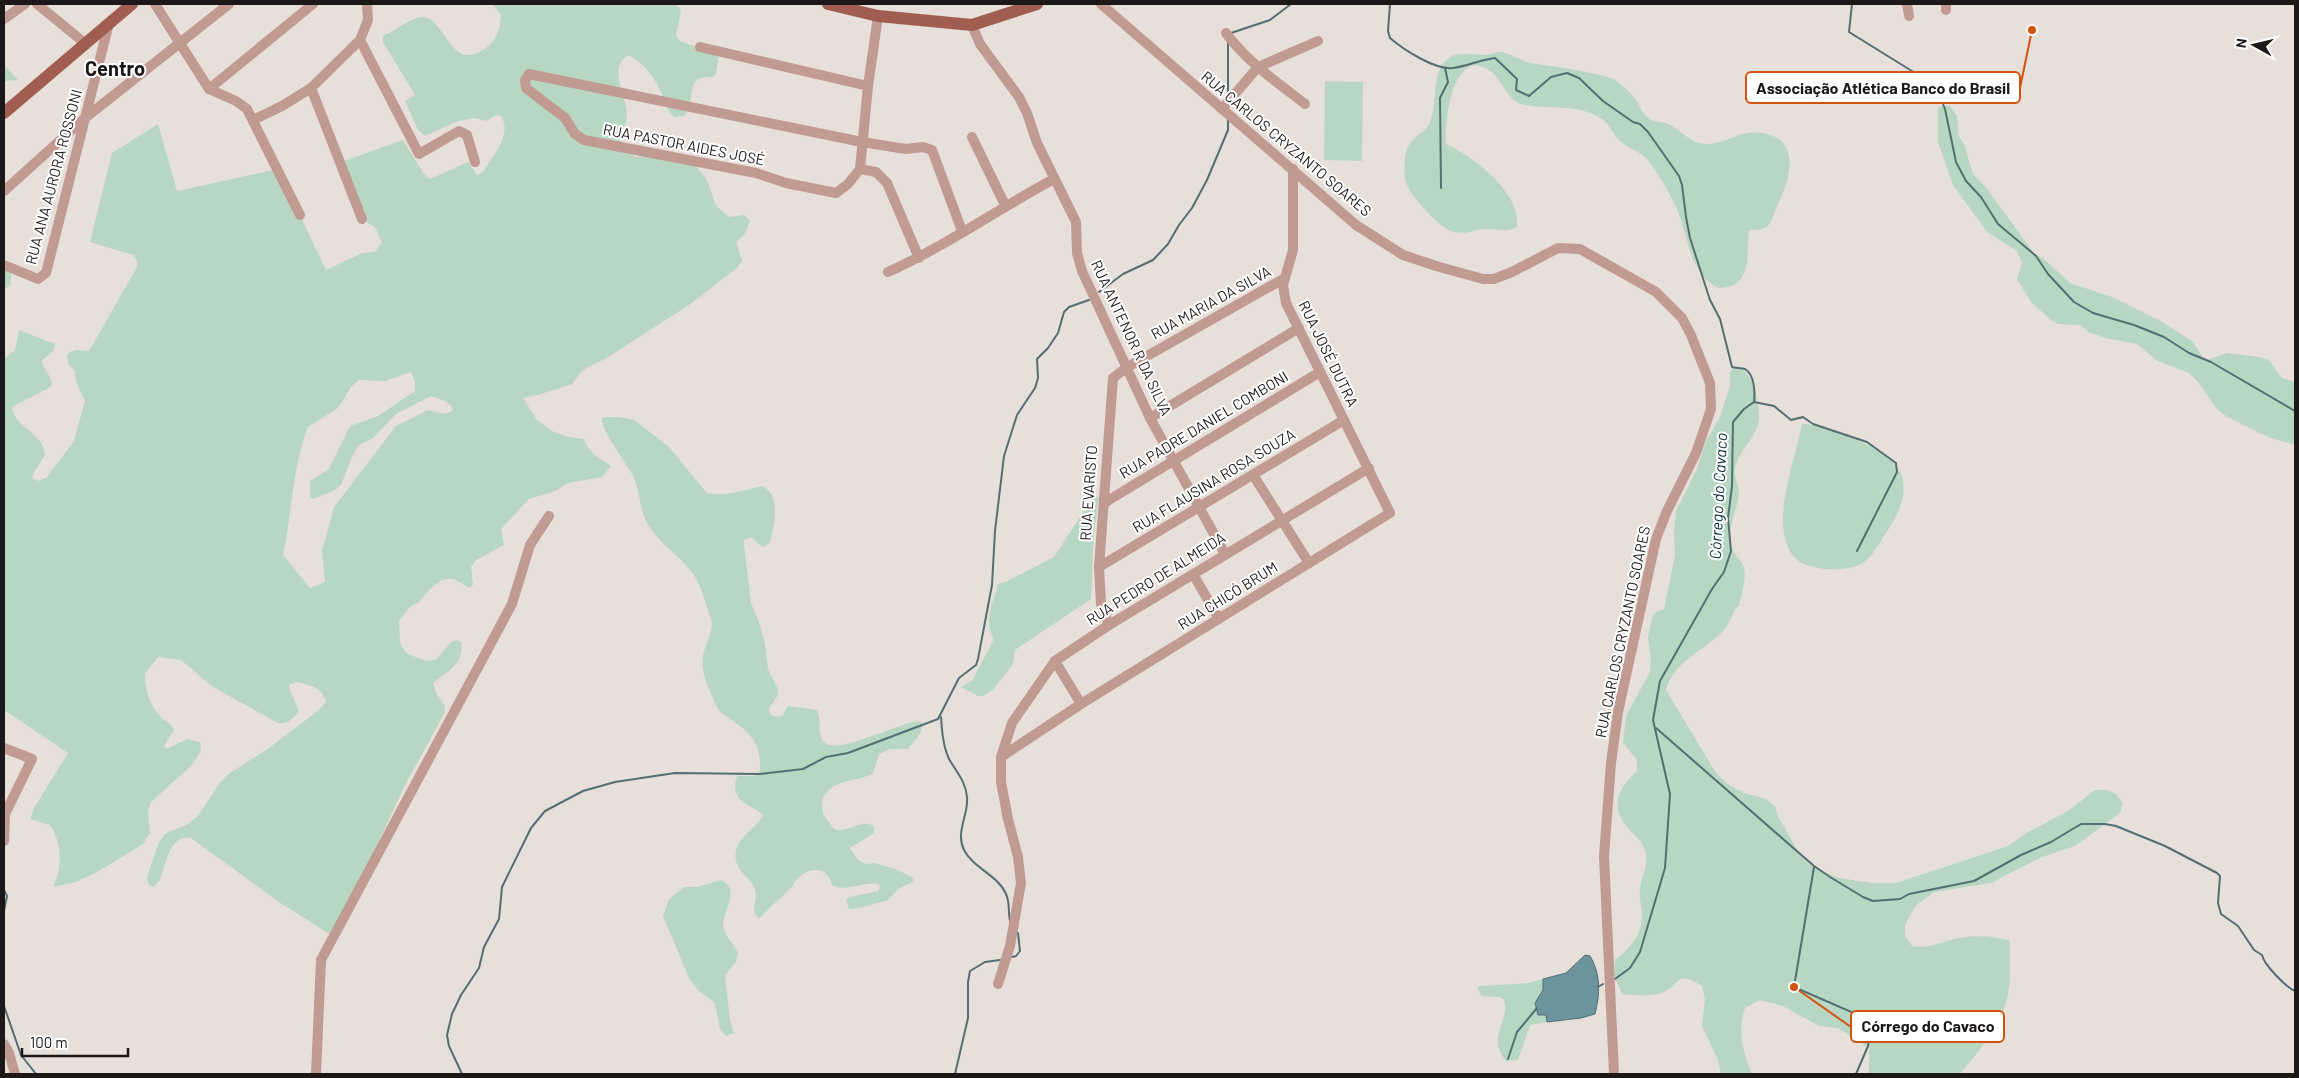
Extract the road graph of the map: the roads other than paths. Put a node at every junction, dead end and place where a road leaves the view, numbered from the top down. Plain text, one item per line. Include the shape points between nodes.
1 (25, 4) edge
2 (36, 4) edge
3 (132, 4) edge
4 (155, 4) edge
5 (229, 4) edge
6 (313, 4) edge
7 (367, 4) edge
8 (828, 4) edge
9 (1037, 4) edge
10 (1101, 4) edge
11 (1908, 4) edge
12 (878, 16) junction
13 (1909, 16) dead end
14 (4, 19) edge
15 (109, 23) junction
16 (972, 25) junction
17 (1226, 34) dead end
18 (360, 40) junction
19 (1318, 41) dead end
20 (86, 44) junction
21 (180, 45) junction
22 (700, 47) dead end
23 (1258, 68) junction
24 (868, 86) junction
25 (311, 88) junction
26 (210, 89) junction
27 (1305, 104) dead end
28 (1222, 109) junction
29 (4, 113) edge
30 (86, 118) junction
31 (253, 120) junction
32 (972, 136) dead end
33 (862, 142) junction
34 (475, 162) dead end
35 (860, 169) junction
36 (1292, 169) junction
37 (1054, 179) junction
38 (4, 191) edge
39 (1005, 205) junction
40 (300, 215) dead end
41 (362, 219) dead end
42 (962, 231) junction
43 (919, 258) junction
44 (4, 265) edge
45 (888, 272) dead end
46 (1285, 278) junction
47 (1299, 328) junction
48 (1126, 368) junction
49 (1320, 372) junction
50 (1150, 418) junction
51 (1344, 420) junction
52 (1173, 462) junction
53 (1369, 468) junction
54 (1252, 475) junction
55 (1104, 503) junction
56 (1200, 508) junction
57 (1390, 513) joint
58 (549, 516) dead end
59 (1281, 521) junction
60 (1225, 554) junction
61 (1309, 563) junction
62 (1099, 567) junction
63 (1193, 574) junction
64 (1220, 619) junction
65 (1108, 625) junction
66 (1055, 661) junction
67 (1081, 704) junction
68 (4, 748) edge
69 (1001, 757) junction
70 (4, 841) edge
71 (998, 984) dead end
72 (4, 1044) edge
73 (15, 1074) edge
74 (316, 1074) edge
75 (1614, 1074) edge

1 - 14 street
2 - 20 street
3 - 15 main road
4 - 21 street
5 - 21 street
6 - 26 street
7 - 18 street via 368,20
8 - 12 main road
9 - 16 main road
10 - 28 street, RUA CARLOS CRYZANTO SOARES
11 - 13 street
12 - 16 main road
12 - 24 street
15 - 20 main road
15 - 30 street, RUA ANA AURORA ROSSONI
16 - 37 street, RUA ANTENOR R DA SILVA via 980,44 1019,97
17 - 23 street
18 - 25 street
18 - 34 street via 419,154 459,131 467,135
19 - 23 street
20 - 29 main road
21 - 26 street
21 - 30 street
22 - 24 street
23 - 27 street
23 - 28 street
24 - 33 street
25 - 31 street
25 - 41 street
26 - 31 street via 236,101 247,109
28 - 36 street, RUA CARLOS CRYZANTO SOARES
30 - 38 street
30 - 44 street, RUA ANA AURORA ROSSONI via 46,273 38,279
31 - 40 street
32 - 39 street
33 - 35 street
33 - 35 street, RUA PASTOR AIDES JOSÉ via 529,74 525,80 526,88 565,118 575,134 584,140 836,192 848,184
33 - 42 street via 932,150
35 - 43 street via 876,172 887,183
36 - 46 street, RUA JOSÉ DUTRA via 1293,250
36 - 75 street, RUA CARLOS CRYZANTO SOARES via 1356,225 1403,255 1471,277 1494,279 1558,248 1580,249 1592,254 1656,292 1673,307 1691,335 1710,383 1712,409 1696,453 1656,539 1618,712 1612,754 1604,856
37 - 39 street
37 - 48 street, RUA ANTENOR R DA SILVA via 1076,222 1077,253 1082,271
39 - 42 street
42 - 43 street
43 - 45 street
46 - 47 street, RUA JOSÉ DUTRA via 1286,303
46 - 48 street, RUA MARIA DA SILVA
47 - 49 street, RUA JOSÉ DUTRA
47 - 50 street
48 - 50 street, RUA ANTENOR R DA SILVA
48 - 55 street, RUA EVARISTO via 1113,378
49 - 51 street, RUA JOSÉ DUTRA
49 - 52 street, RUA PADRE DANIEL COMBONI
50 - 52 street, RUA ANTENOR R DA SILVA
51 - 53 street, RUA JOSÉ DUTRA
51 - 54 street, RUA FLAUSINA ROSA SOUZA
52 - 55 street, RUA PADRE DANIEL COMBONI
52 - 56 street, RUA ANTENOR R DA SILVA
53 - 57 street, RUA JOSÉ DUTRA
53 - 59 street, RUA PEDRO DE ALMEIDA
54 - 56 street, RUA FLAUSINA ROSA SOUZA
54 - 59 street
55 - 62 street, RUA EVARISTO
56 - 60 street, RUA ANTENOR R DA SILVA
56 - 62 street, RUA FLAUSINA ROSA SOUZA
57 - 61 street, RUA CHICÓ BRUM
58 - 74 street via 530,545 512,604 321,960
59 - 60 street, RUA PEDRO DE ALMEIDA
59 - 61 street
60 - 63 street, RUA PEDRO DE ALMEIDA
61 - 64 street, RUA CHICÓ BRUM
62 - 65 street, RUA EVARISTO via 1101,604
63 - 64 street
63 - 65 street, RUA PEDRO DE ALMEIDA
64 - 67 street, RUA CHICÓ BRUM
65 - 66 street, RUA PEDRO DE ALMEIDA
66 - 67 street
66 - 69 street, RUA PEDRO DE ALMEIDA via 1012,723
67 - 69 street, RUA CHICÓ BRUM
68 - 70 street via 32,759 5,814
69 - 71 street, RUA PEDRO DE ALMEIDA via 1001,782 1021,884 1010,946
72 - 73 street

